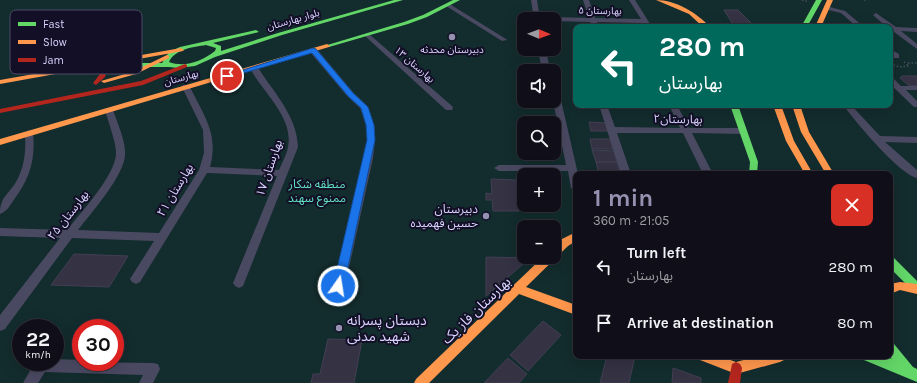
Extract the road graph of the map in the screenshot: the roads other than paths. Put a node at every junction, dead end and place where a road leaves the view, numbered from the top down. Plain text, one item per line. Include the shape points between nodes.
1 (366, 0) edge
2 (400, 0) edge
3 (457, 0) edge
4 (534, 0) edge
5 (586, 0) edge
6 (632, 0) edge
7 (659, 0) edge
8 (814, 2) edge
9 (828, 4) edge
10 (448, 5) junction
11 (536, 12) edge
12 (876, 15) dead end
13 (561, 19) edge
14 (593, 20) junction
15 (594, 24) edge
16 (648, 24) edge
17 (704, 24) edge
18 (805, 24) edge
19 (819, 24) edge
20 (857, 24) edge
21 (888, 24) edge
22 (894, 29) joint
23 (917, 30) edge
24 (367, 35) junction
25 (504, 40) dead end
26 (206, 43) junction
27 (917, 47) edge
28 (181, 50) junction
29 (313, 50) junction
30 (215, 55) junction
31 (142, 57) edge
32 (167, 61) junction
33 (142, 65) edge
34 (150, 65) junction
35 (185, 66) junction
36 (254, 68) junction
37 (142, 69) edge
38 (45, 74) edge
39 (73, 74) edge
40 (102, 74) edge
41 (130, 74) edge
42 (0, 82) edge
43 (96, 83) junction
44 (893, 83) edge
45 (186, 87) junction
46 (0, 88) edge
47 (899, 88) junction
48 (917, 88) edge
49 (0, 105) edge
50 (917, 105) edge
51 (450, 108) dead end
52 (559, 108) edge
53 (604, 108) edge
54 (674, 108) edge
55 (735, 108) edge
56 (778, 108) edge
57 (796, 108) edge
58 (850, 108) edge
59 (109, 110) junction
60 (0, 111) edge
61 (612, 130) junction
62 (686, 131) junction
63 (743, 131) junction
64 (29, 133) junction
65 (879, 139) junction
66 (917, 140) edge
67 (0, 142) edge
68 (499, 168) dead end
69 (572, 168) junction
70 (204, 170) junction
71 (625, 171) edge
72 (706, 171) edge
73 (753, 171) edge
74 (807, 171) edge
75 (828, 171) edge
76 (282, 173) junction
77 (573, 173) edge
78 (917, 175) edge
79 (0, 210) edge
80 (0, 232) edge
81 (69, 234) junction
82 (162, 237) junction
83 (573, 238) edge
84 (561, 247) edge
85 (543, 264) edge
86 (893, 264) edge
87 (136, 279) dead end
88 (239, 283) dead end
89 (338, 286) dead end
90 (893, 288) edge
91 (917, 288) edge
92 (518, 289) junction
93 (573, 309) edge
94 (0, 325) edge
95 (893, 351) edge
96 (712, 359) edge
97 (768, 359) edge
98 (876, 359) edge
99 (736, 368) junction
100 (913, 374) edge
101 (30, 383) edge
102 (146, 383) edge
103 (420, 383) edge
104 (734, 383) edge
105 (916, 383) edge

1 - 26 main road, بلوار بهارستان via 278,27
2 - 30 main road, بلوار بهارستان
3 - 10 main road, بهارستان
4 - 11 street
5 - 14 street
6 - 16 street
7 - 17 main road via 690,13
8 - 18 main road
9 - 19 main road
9 - 20 street
10 - 24 main road, بهارستان via 425,16
10 - 25 street
12 - 21 street
13 - 14 street, بهارستان ۵
14 - 15 street
14 - 16 street, بهارستان ۵
22 - 23 street
22 - 27 street
24 - 29 main road, بهارستان
24 - 51 street, بهارستان ۱۳
26 - 28 main road, بلوار بهارستان
26 - 30 main road via 219,47
28 - 31 main road
28 - 32 main road
29 - 36 main road, بهارستان
29 - 89 street via 364,107 370,125 368,158
30 - 35 main road, بلوار بهارستان
32 - 34 main road
32 - 35 main road
33 - 34 main road
34 - 37 main road
35 - 60 main road, بلوار بهارستان via 143,83
36 - 45 main road, بهارستان
36 - 76 street, بهارستان ۱۷ via 286,116 292,132 292,146
38 - 42 main road
39 - 46 main road
40 - 43 main road via 101,80
41 - 43 main road
43 - 49 main road
44 - 47 street
45 - 59 main road, بهارستان
45 - 70 street, بهارستان ۲۱ via 207,130 209,153
47 - 48 street
47 - 50 street
52 - 69 street
53 - 61 street
54 - 62 street
55 - 63 main road
56 - 74 main road via 794,150
57 - 75 main road via 811,146
58 - 65 street
59 - 64 main road, بهارستان
59 - 81 street, بهارستان ۲۵ via 120,145 118,166 110,181
61 - 62 street, بهارستان۲
61 - 71 street
62 - 63 street, بهارستان۲
62 - 72 street
63 - 73 main road via 754,162
64 - 67 main road, بهارستان
64 - 79 street via 28,169 14,194
65 - 66 street
65 - 78 street
68 - 69 street
69 - 77 street
70 - 76 street
70 - 82 street, بهارستان ۲۱
76 - 88 street, بهارستان ۱۷
80 - 81 street
81 - 82 street
81 - 94 street, بهارستان ۲۵
82 - 87 street, بهارستان ۲۱
83 - 84 main road
85 - 92 main road, بهارستان فاز یک
86 - 91 main road
90 - 91 main road via 900,286
92 - 93 main road
92 - 103 main road, بهارستان فاز یک
95 - 100 main road
96 - 99 main road
97 - 99 main road
98 - 100 main road
99 - 104 main road
100 - 105 main road
101 - 102 street via 41,365 153,369

